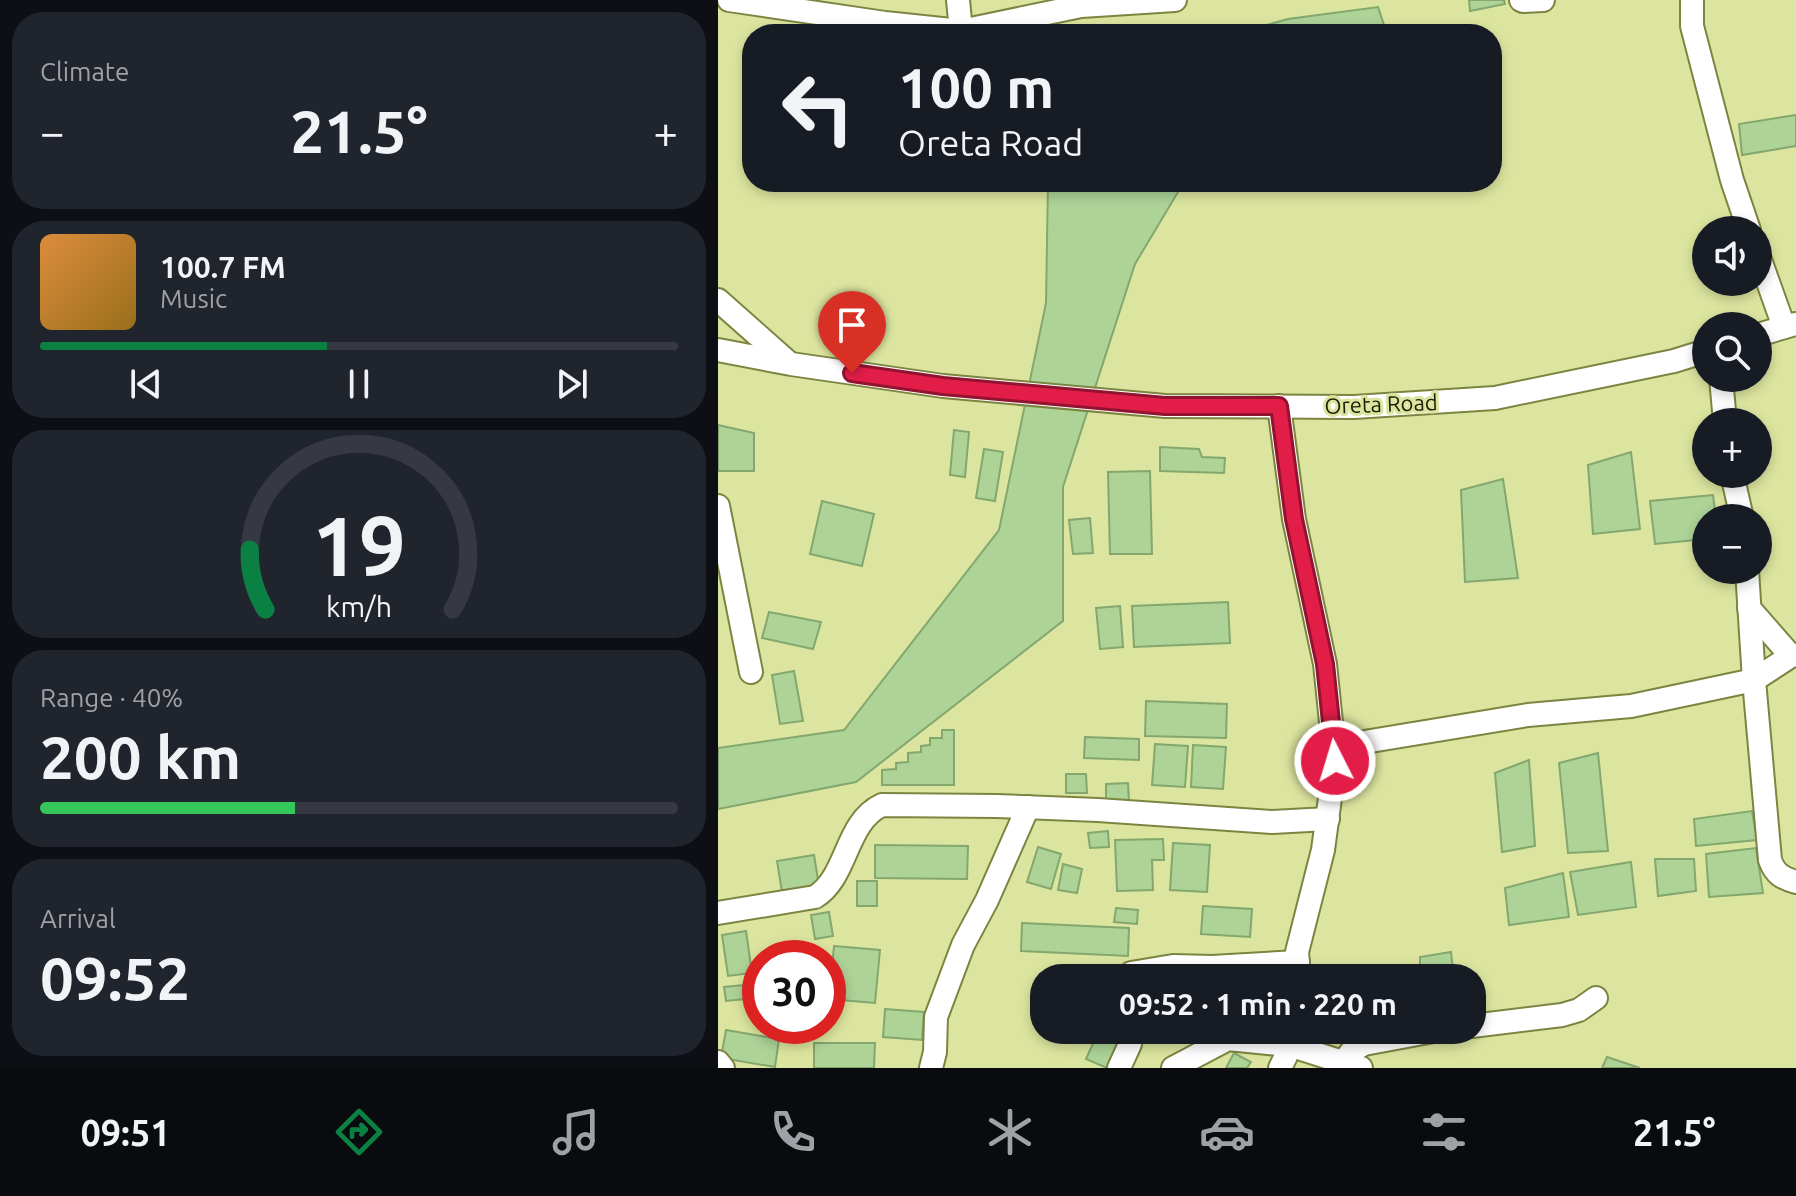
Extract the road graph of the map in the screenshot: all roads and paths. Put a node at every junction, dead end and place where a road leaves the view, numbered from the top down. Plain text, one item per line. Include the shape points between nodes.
1 (729, 0) edge
2 (958, 0) edge
3 (1175, 0) edge
4 (1521, 0) edge
5 (1543, 0) edge
6 (1692, 0) edge
7 (894, 24) edge
8 (960, 24) edge
9 (995, 24) edge
10 (1744, 216) edge
11 (1772, 286) edge
12 (718, 300) edge
13 (1790, 326) edge
14 (718, 350) edge
15 (1692, 355) edge
16 (791, 364) junction
17 (1279, 406) junction
18 (718, 506) edge
19 (1748, 584) edge
20 (1749, 608) junction
21 (1794, 656) edge
22 (751, 672) dead end
23 (1754, 680) junction
24 (1334, 747) junction
25 (1028, 807) junction
26 (1328, 819) junction
27 (1796, 882) edge
28 (718, 913) edge
29 (1298, 964) edge
30 (1596, 998) dead end
31 (1486, 1024) edge
32 (1130, 1044) edge
33 (1219, 1044) edge
34 (1289, 1044) edge
35 (1305, 1044) edge
36 (1364, 1044) edge
37 (718, 1062) edge
38 (1352, 1065) edge
39 (723, 1068) edge
40 (931, 1068) edge
41 (1119, 1068) edge
42 (1173, 1068) edge
43 (1280, 1068) edge

1 - 7 street
2 - 8 street
3 - 9 street via 1081,6
4 - 5 street
6 - 10 street via 1692,26
11 - 13 street
12 - 16 street
14 - 16 street, Oreta Road
15 - 17 street, Oreta Road via 1495,398
16 - 17 street, Oreta Road via 943,386 1165,406
17 - 24 street via 1294,519 1325,664
18 - 22 street
19 - 20 street
20 - 21 street
20 - 23 street
21 - 23 street
23 - 24 street via 1631,706 1528,715
23 - 27 street via 1770,860 1782,878
24 - 26 street
25 - 26 street via 1272,822
25 - 28 street via 882,805 862,820 823,892
25 - 40 street via 963,945 936,1017
26 - 29 street
30 - 31 street via 1562,1015
32 - 41 street
33 - 42 street
34 - 43 street
35 - 38 street
36 - 38 street via 1351,1052
37 - 39 street

